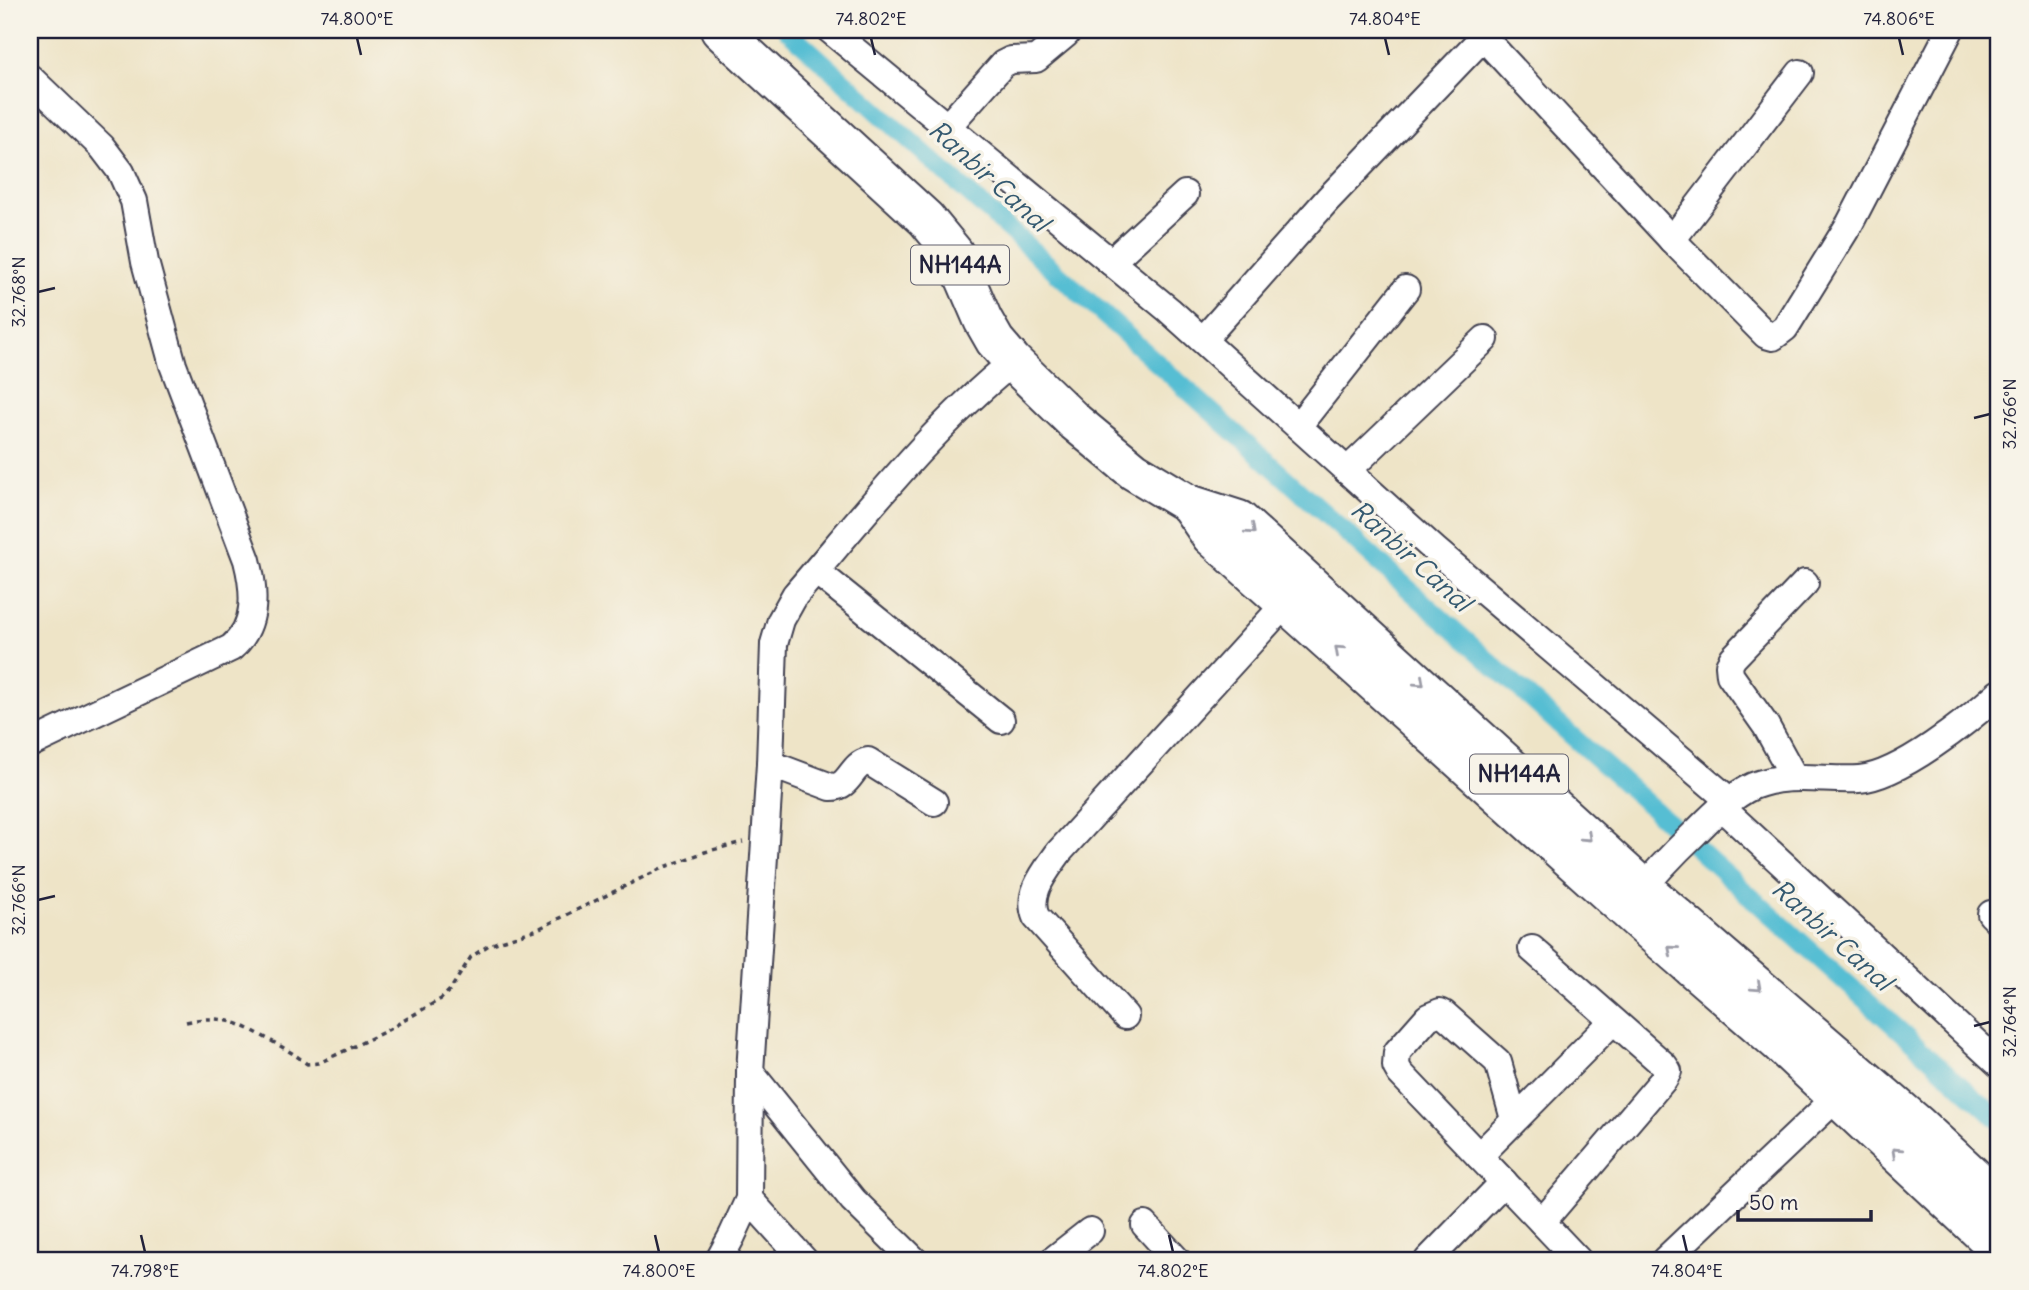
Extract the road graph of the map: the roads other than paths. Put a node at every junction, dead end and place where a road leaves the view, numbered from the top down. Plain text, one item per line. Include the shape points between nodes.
1 (720, 30) edge
2 (830, 30) edge
3 (1950, 30) edge
4 (1486, 33) edge
5 (1066, 34) dead end
6 (1800, 74) dead end
7 (30, 78) edge
8 (947, 127) junction
9 (1185, 194) dead end
10 (1672, 240) junction
11 (1111, 262) junction
12 (1406, 289) dead end
13 (1203, 340) junction
14 (1485, 340) dead end
15 (1013, 362) junction
16 (1298, 426) junction
17 (1348, 471) junction
18 (1189, 504) junction
19 (816, 571) junction
20 (1805, 583) dead end
21 (1286, 603) junction
22 (1999, 693) edge
23 (1001, 720) dead end
24 (30, 744) edge
25 (770, 764) junction
26 (1794, 778) junction
27 (934, 802) dead end
28 (1726, 804) junction
29 (1634, 898) junction
30 (1532, 949) dead end
31 (1125, 1016) dead end
32 (1613, 1021) junction
33 (1999, 1064) edge
34 (750, 1072) junction
35 (1837, 1097) junction
36 (1514, 1119) junction
37 (1479, 1156) junction
38 (1504, 1182) junction
39 (748, 1199) junction
40 (1999, 1200) edge
41 (1542, 1222) junction
42 (1144, 1226) dead end
43 (1090, 1231) dead end
44 (1999, 1249) edge
45 (719, 1260) edge
46 (804, 1260) edge
47 (914, 1260) edge
48 (1053, 1260) edge
49 (1177, 1260) edge
50 (1428, 1260) edge
51 (1578, 1260) edge
52 (1665, 1260) edge

1 - 15 highway, NH144A via 942,237 961,266 983,320
2 - 8 street
3 - 10 street via 1850,223 1779,334 1766,335
4 - 10 street
4 - 13 street via 1328,199
5 - 8 street via 1035,59 1003,64
6 - 10 street
7 - 24 street via 102,147 121,172 134,201 173,365 247,560 252,611 248,628 232,648
8 - 11 street
9 - 11 street
11 - 13 street
12 - 16 street
13 - 16 street
14 - 17 street
15 - 18 highway, NH144A via 1134,471
15 - 19 street via 933,436
16 - 17 street
17 - 28 street
18 - 21 highway, NH144A via 1211,536
18 -> 29 highway, NH144A via 1240,520
19 - 23 street
19 - 25 street via 795,595 774,644
20 - 26 street via 1728,665
29 -> 21 highway, NH144A
21 - 31 street via 1065,845 1039,880 1033,899 1036,917
22 - 26 street via 1966,722 1909,759 1869,778
25 - 27 street via 837,788 861,762 868,761
25 - 34 street
26 - 28 street via 1752,787
28 - 29 street
28 - 33 street
35 -> 29 highway, NH144A
29 -> 40 highway, NH144A via 1918,1125
30 - 32 street
32 - 36 street
32 - 41 street via 1664,1065 1667,1074
34 - 39 street
34 - 47 street via 853,1200
44 -> 35 highway
35 - 52 street
36 - 37 street
36 - 37 street via 1497,1062 1448,1016 1440,1012 1428,1017 1397,1052 1396,1066
37 - 38 street
38 - 41 street
38 - 50 street
39 - 45 street
39 - 46 street
41 - 51 street
42 - 49 street
43 - 48 street

